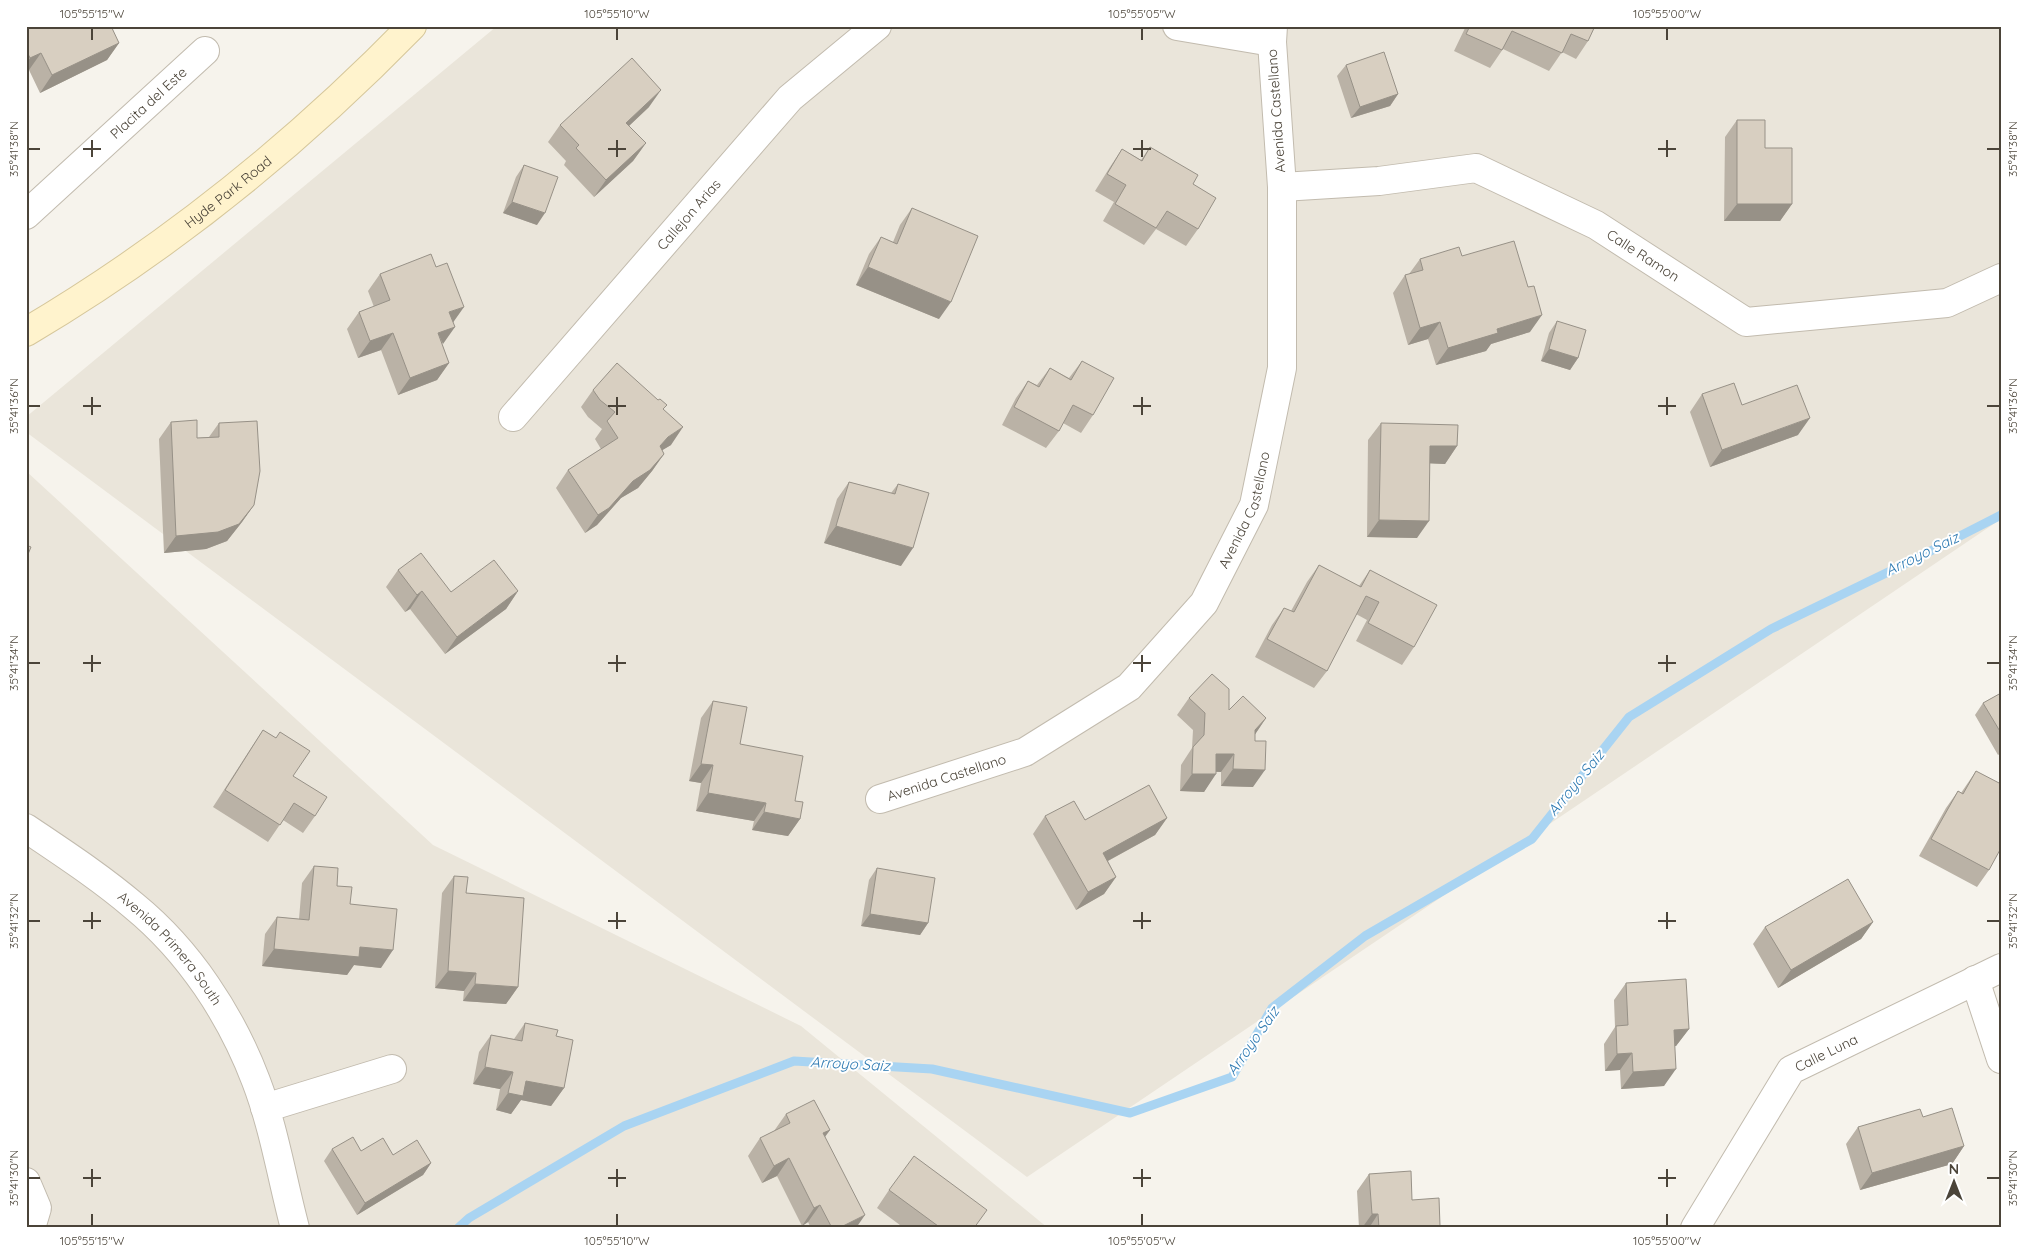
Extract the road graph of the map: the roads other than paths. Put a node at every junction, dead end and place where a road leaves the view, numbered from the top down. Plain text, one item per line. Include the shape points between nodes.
1 (412, 26) edge
2 (877, 26) edge
3 (1177, 26) edge
4 (1272, 34) edge
5 (205, 51) dead end
6 (1282, 187) junction
7 (26, 214) edge
8 (2001, 278) edge
9 (26, 332) edge
10 (513, 417) dead end
11 (880, 798) dead end
12 (26, 828) edge
13 (2001, 968) edge
14 (1975, 980) junction
15 (2001, 1060) edge
16 (392, 1069) dead end
17 (265, 1108) junction
18 (26, 1182) edge
19 (31, 1228) edge
20 (295, 1228) edge
21 (1695, 1228) edge

1 - 9 main road, Hyde Park Road via 312,123 203,214 118,275
2 - 10 street, Callejon Arias via 790,98
3 - 4 street
4 - 6 street, Avenida Castellano
5 - 7 street, Placita del Este
6 - 8 street, Calle Ramon via 1476,168 1596,226 1746,322 1947,303
6 - 11 street, Avenida Castellano via 1282,368 1254,505 1204,604 1129,687 1025,752
12 - 17 street, Avenida Primera South via 135,906 186,958 237,1038
13 - 14 street, Calle Luna
14 - 15 street
14 - 21 street, Calle Luna via 1791,1070
16 - 17 street
17 - 20 street, Avenida Primera South
18 - 19 street via 37,1208

